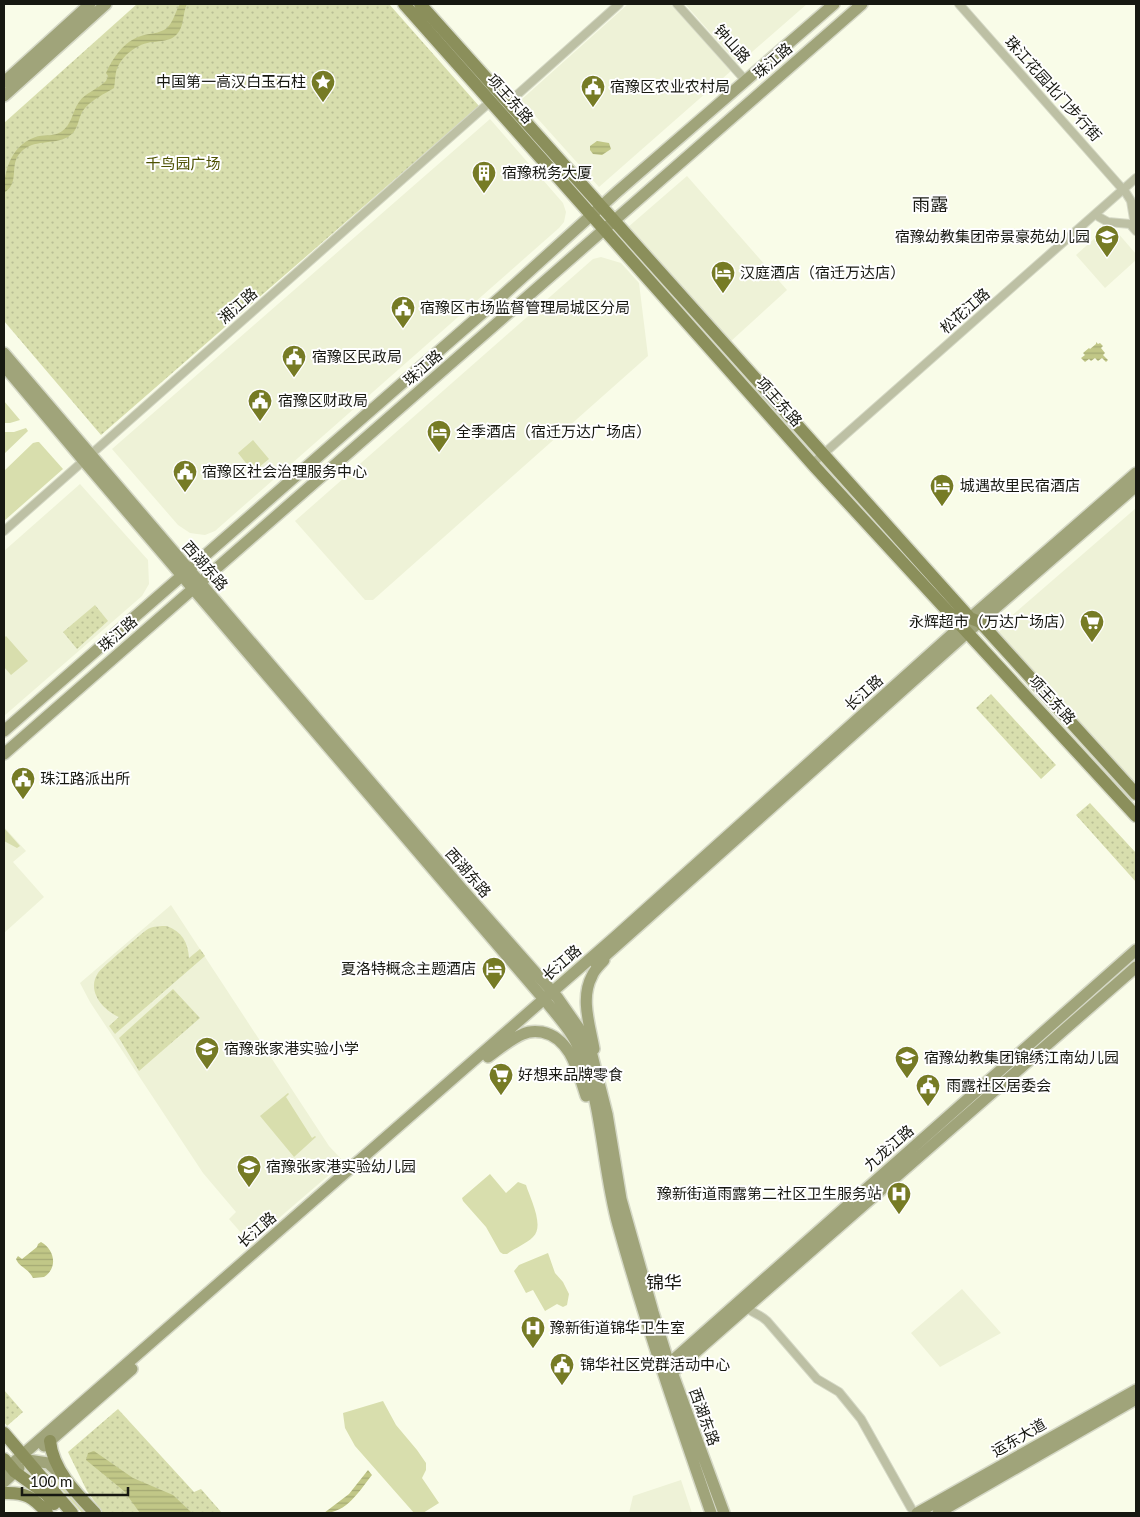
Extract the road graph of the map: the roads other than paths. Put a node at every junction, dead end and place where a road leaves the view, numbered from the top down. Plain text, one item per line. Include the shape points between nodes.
1 (90, 4) edge
2 (106, 4) edge
3 (404, 4) edge
4 (420, 4) edge
5 (619, 4) edge
6 (677, 4) edge
7 (834, 4) edge
8 (862, 4) edge
9 (959, 4) edge
10 (746, 81) junction
11 (4, 82) edge
12 (4, 96) edge
13 (490, 102) junction
14 (509, 102) junction
15 (1136, 178) edge
16 (1136, 184) edge
17 (1125, 191) junction
18 (601, 206) junction
19 (591, 216) junction
20 (1099, 217) junction
21 (614, 220) junction
22 (1136, 222) edge
23 (604, 229) junction
24 (1136, 231) edge
25 (4, 353) edge
26 (4, 366) edge
27 (824, 456) junction
28 (86, 457) junction
29 (813, 465) junction
30 (1136, 473) edge
31 (1136, 486) edge
32 (4, 531) edge
33 (185, 573) junction
34 (196, 585) junction
35 (970, 624) junction
36 (4, 732) edge
37 (4, 754) edge
38 (1136, 794) edge
39 (1136, 816) edge
40 (615, 948) junction
41 (1136, 950) edge
42 (1136, 967) edge
43 (550, 998) junction
44 (488, 1057) junction
45 (607, 1114) junction
46 (601, 1134) junction
47 (743, 1304) junction
48 (667, 1371) junction
49 (1136, 1390) edge
50 (1136, 1399) edge
51 (4, 1433) edge
52 (50, 1441) junction
53 (26, 1457) junction
54 (8, 1467) edge
55 (4, 1482) edge
56 (73, 1488) junction
57 (4, 1493) edge
58 (35, 1500) junction
59 (914, 1510) edge
60 (47, 1513) edge
61 (62, 1513) edge
62 (72, 1513) edge
63 (95, 1513) edge
64 (710, 1513) edge
65 (724, 1513) edge
66 (938, 1513) edge

1 - 11 street
2 - 12 street
3 - 13 main road, 项王东路
4 - 14 main road, 项王东路
5 - 14 street
6 - 10 street, 钟山路
7 - 10 street, 珠江路
8 - 21 street, 珠江路
9 - 17 street, 珠江花园北门步行街
10 - 18 street, 珠江路
13 - 19 main road, 项王东路
13 - 28 street, 湘江路
14 - 18 main road, 项王东路
15 - 17 street, 松花江路
16 - 17 street, 松花江路
17 - 20 street, 松花江路
17 - 22 street
17 - 27 street, 松花江路
18 - 19 street, 珠江路
18 - 21 main road, 项王东路
19 - 23 main road, 项王东路
19 - 33 street, 珠江路
20 - 24 street via 1108,222 1130,224
20 - 27 street, 松花江路
21 - 23 street, 珠江路
21 - 27 main road, 项王东路
23 - 29 main road, 项王东路
23 - 34 street, 珠江路
25 - 28 street, 西湖东路
26 - 28 street, 西湖东路
27 - 29 street, 松花江路
27 - 35 main road, 项王东路
28 - 32 street, 湘江路
28 - 33 street, 西湖东路
29 - 35 main road, 项王东路
30 - 35 street, 长江路
31 - 35 street, 长江路
33 - 34 street, 西湖东路
33 - 36 street, 珠江路
34 - 37 street, 珠江路
34 - 43 street, 西湖东路
35 - 38 main road, 项王东路
35 - 39 main road, 项王东路
35 - 40 street, 长江路
35 - 43 street, 长江路
40 - 43 street, 长江路
40 - 45 street via 592,974 587,994 587,1012
41 - 47 street, 九龙江路
42 - 47 street, 九龙江路
43 - 44 street, 长江路
43 - 45 street, 西湖东路 via 578,1027 586,1042
43 - 46 street, 西湖东路 via 580,1051
43 - 53 street, 长江路
44 - 46 street via 526,1032 545,1033 557,1039 571,1055
44 - 52 street, 长江路
45 - 48 street, 西湖东路 via 626,1222
46 - 48 street, 西湖东路 via 609,1186 644,1317
47 - 48 street, 九龙江路
47 - 59 street via 751,1313 767,1320 820,1382 839,1392 850,1404
48 - 64 street, 西湖东路
48 - 65 street, 西湖东路
49 - 59 street, 运东大道
50 - 66 street, 运东大道
51 - 53 main road
52 - 53 street, 长江路
52 - 56 main road via 58,1468
53 - 54 street, 长江路
53 - 56 street via 48,1463
53 - 62 main road
54 - 55 street, 长江路
54 - 58 street
54 - 61 main road via 47,1495
56 - 63 main road
57 - 58 main road via 23,1494
58 - 60 main road

